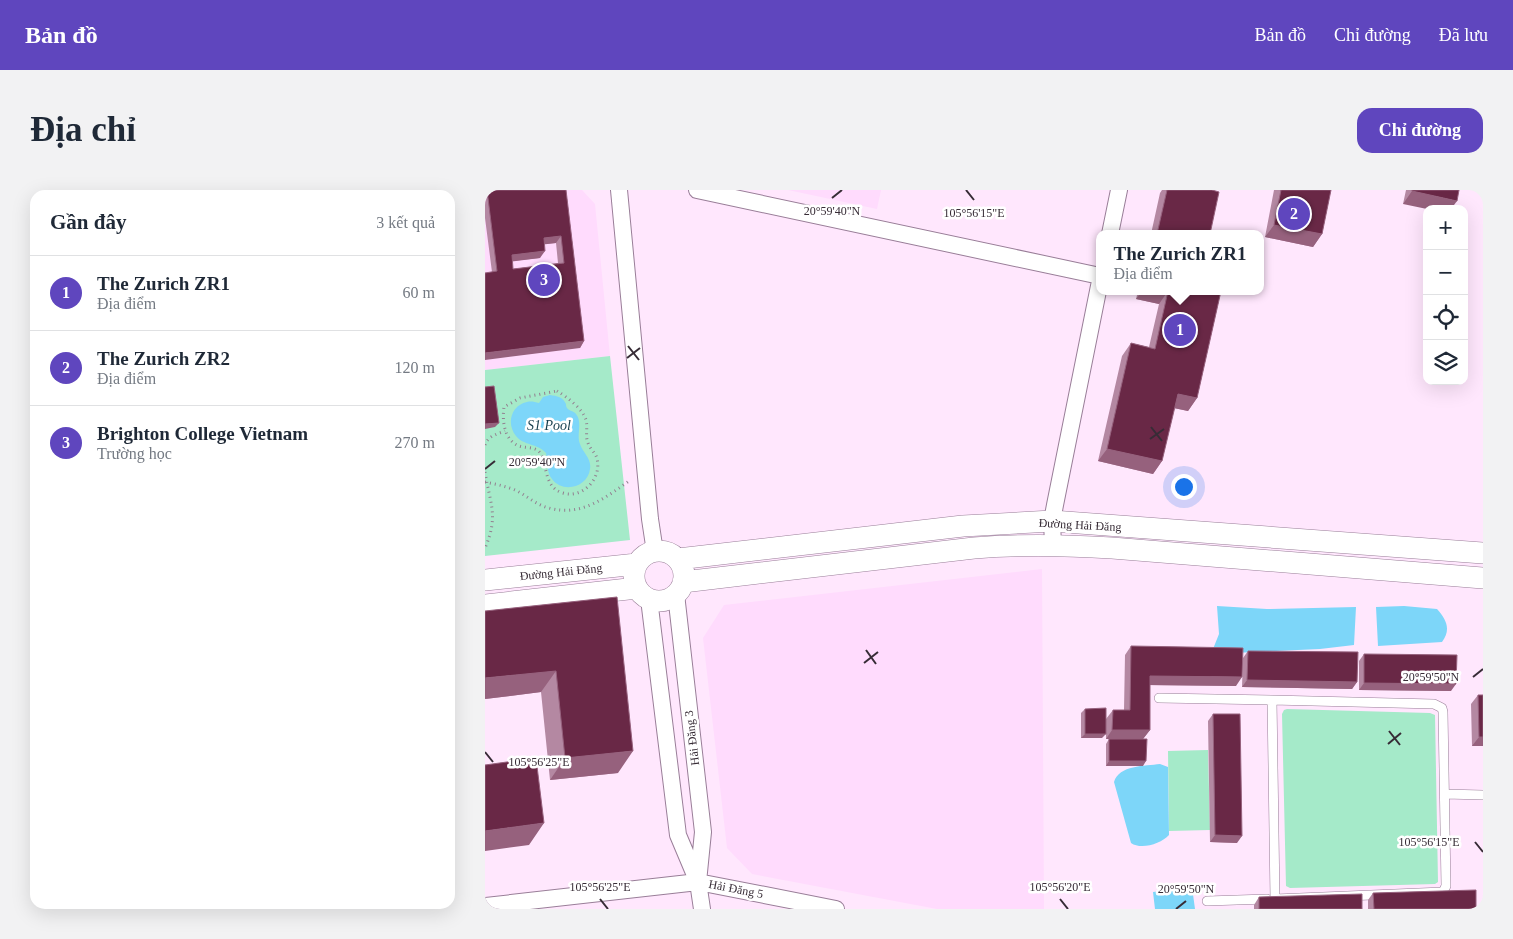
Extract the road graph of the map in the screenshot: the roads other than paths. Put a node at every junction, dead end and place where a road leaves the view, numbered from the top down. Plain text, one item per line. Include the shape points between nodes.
1 (619, 190) edge
2 (697, 190) edge
3 (1119, 190) edge
4 (1111, 230) edge
5 (1096, 275) edge
6 (1097, 295) edge
7 (1052, 521) junction
8 (1053, 546) junction
9 (655, 552) junction
10 (1483, 553) edge
11 (678, 559) junction
12 (637, 564) junction
13 (1483, 578) edge
14 (485, 580) edge
15 (680, 588) junction
16 (643, 593) junction
17 (488, 607) edge
18 (1159, 698) dead end
19 (1272, 700) junction
20 (1445, 794) junction
21 (1483, 795) edge
22 (698, 882) junction
23 (1275, 899) junction
24 (1207, 901) dead end
25 (485, 906) edge
26 (702, 909) edge
27 (836, 909) edge

1 - 9 street
2 - 5 street
3 - 4 street
6 - 7 street
7 - 8 street
7 - 10 street, Đường Hải Đăng
7 - 11 street, Đường Hải Đăng via 963,526
8 - 13 street, Đường Hải Đăng
8 - 15 street, Đường Hải Đăng via 974,548
9 - 11 street via 666,552
9 - 12 street
11 - 15 street via 683,569
12 - 14 street, Đường Hải Đăng
12 - 16 street via 635,580
15 - 16 street via 665,600 657,601
15 - 22 street, Hải Đăng 3 via 703,832
16 - 17 street, Đường Hải Đăng
16 - 22 street, Hải Đăng 3 via 677,835
18 - 19 lane
19 - 20 lane via 1439,705 1443,712
19 - 23 lane
20 - 21 lane
20 - 23 lane via 1446,886 1443,892
22 - 25 street, Hải Đăng 5
22 - 26 street, Hải Đăng 3
22 - 27 street, Hải Đăng 5
23 - 24 lane

